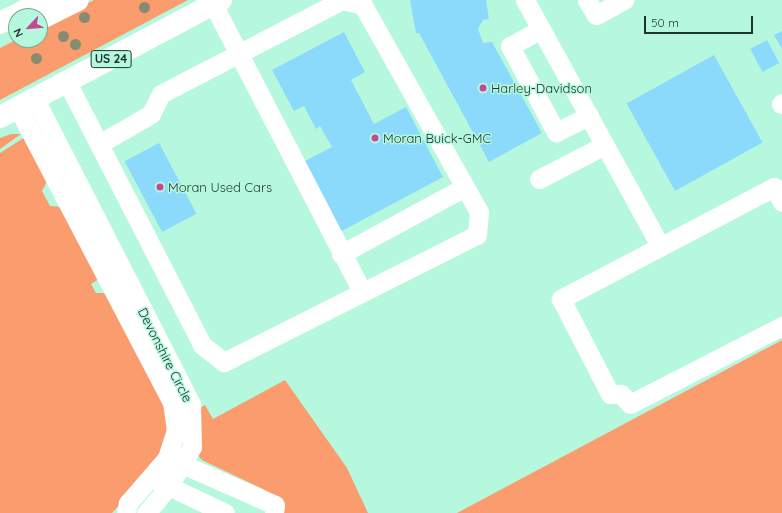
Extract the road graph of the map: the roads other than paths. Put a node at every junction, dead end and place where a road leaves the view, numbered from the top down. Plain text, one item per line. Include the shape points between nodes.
1 (78, 0) edge
2 (525, 0) edge
3 (587, 0) edge
4 (624, 0) edge
5 (218, 1) edge
6 (35, 7) edge
7 (0, 23) edge
8 (541, 29) junction
9 (241, 53) junction
10 (67, 82) junction
11 (18, 108) edge
12 (589, 116) junction
13 (98, 144) junction
14 (605, 145) junction
15 (539, 180) dead end
16 (465, 187) junction
17 (782, 202) edge
18 (660, 246) junction
19 (341, 254) junction
20 (362, 292) junction
21 (782, 326) edge
22 (175, 460) junction
23 (151, 478) junction
24 (168, 487) junction
25 (126, 513) edge
26 (146, 513) edge
27 (225, 513) edge
28 (274, 513) edge

1 - 6 main road
2 - 8 street
3 - 4 street via 596,15
5 - 9 street
5 - 10 main road, US 24
6 - 7 main road
8 - 12 street
8 - 12 street via 510,46 556,132
9 - 13 street via 161,94 151,114
9 - 16 street via 342,0 363,5
9 - 19 street
10 - 11 main road, US 24
10 - 13 street
11 - 22 street, Devonshire Circle via 191,404 192,447
12 - 14 street
13 - 20 street via 202,346 224,362
14 - 15 street
14 - 18 street
16 - 19 street
16 - 20 street via 479,212 477,235
17 - 18 street via 774,187
18 - 21 street via 561,299 610,394 621,394 630,404
19 - 20 street
22 - 23 street, Devonshire Circle
22 - 24 street, Devonshire Circle
22 - 28 street via 275,505
23 - 24 street
23 - 25 street, Devonshire Circle via 128,503
24 - 26 street, Devonshire Circle
24 - 27 street

